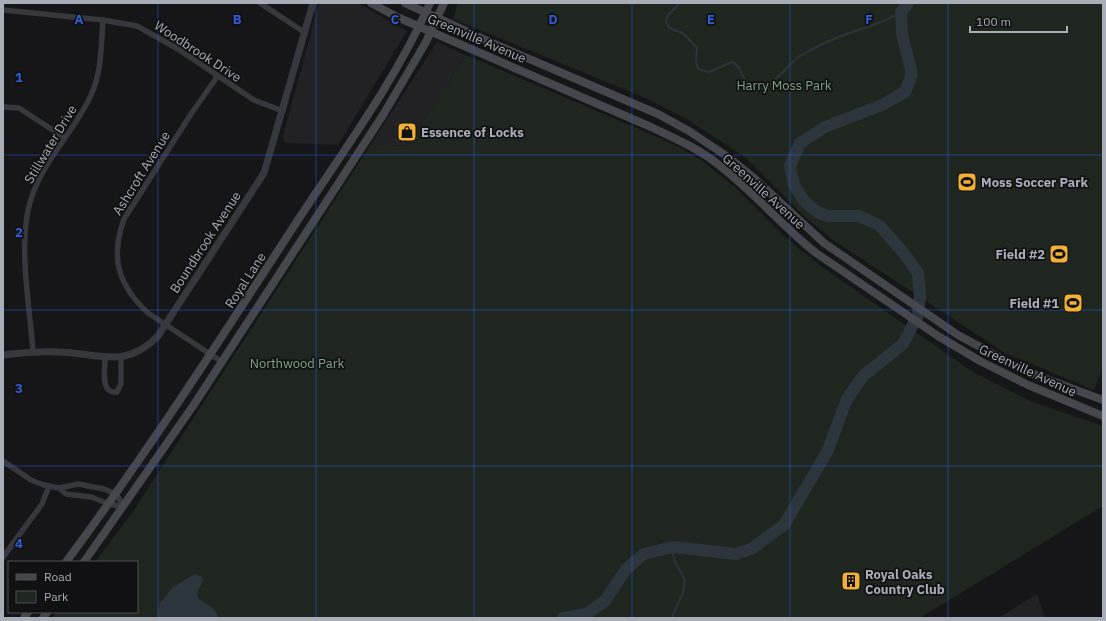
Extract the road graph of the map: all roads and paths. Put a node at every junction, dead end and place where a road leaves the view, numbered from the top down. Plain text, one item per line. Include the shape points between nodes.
1 (312, 3) edge
2 (371, 3) edge
3 (405, 3) edge
4 (430, 3) edge
5 (444, 3) edge
6 (262, 4) edge
7 (3, 10) edge
8 (426, 13) junction
9 (438, 18) junction
10 (103, 20) junction
11 (420, 26) junction
12 (304, 32) junction
13 (431, 32) junction
14 (562, 72) junction
15 (217, 77) junction
16 (556, 86) junction
17 (5, 107) dead end
18 (283, 111) junction
19 (65, 138) junction
20 (165, 325) junction
21 (34, 352) junction
22 (3, 355) edge
23 (210, 355) junction
24 (105, 358) junction
25 (121, 358) junction
26 (222, 362) junction
27 (1024, 371) junction
28 (1022, 382) junction
29 (1089, 395) junction
30 (1103, 400) edge
31 (1083, 409) junction
32 (1103, 416) edge
33 (3, 461) edge
34 (49, 486) junction
35 (59, 488) junction
36 (116, 494) junction
37 (109, 504) junction
38 (124, 507) junction
39 (3, 557) edge
40 (67, 561) edge
41 (85, 561) edge

1 - 12 street, Boundbrook Avenue
2 - 11 main road, Greenville Avenue
3 - 8 main road, Greenville Avenue
4 - 8 main road, Royal Lane
5 - 9 main road, Royal Lane
6 - 12 street
7 - 10 street, Woodbrook Drive
8 - 9 main road, Greenville Avenue
8 - 11 main road, Royal Lane
9 - 13 main road, Royal Lane
9 - 14 main road, Greenville Avenue
10 - 15 street, Woodbrook Drive via 137,26
10 - 19 street, Stillwater Drive via 96,81 85,107
11 - 13 main road, Greenville Avenue
11 - 23 main road, Royal Lane via 357,130
12 - 18 street, Boundbrook Avenue
13 - 16 main road, Greenville Avenue
13 - 26 main road, Royal Lane via 383,115
14 - 16 main road
14 - 27 main road, Greenville Avenue via 671,121 728,157 824,243 979,348
15 - 18 street, Woodbrook Drive via 254,100
15 - 20 street, Ashcroft Avenue via 128,213 118,235 117,263 127,290 148,313
16 - 28 main road, Greenville Avenue via 663,133 720,166 798,239 938,336
17 - 19 street via 19,108
18 - 20 street, Boundbrook Avenue via 264,173
19 - 21 street, Stillwater Drive via 37,184 26,218 25,250
20 - 23 street, Ashcroft Avenue
20 - 25 street, Boundbrook Avenue via 150,344
21 - 22 street, Boundbrook Avenue
21 - 24 street, Boundbrook Avenue via 59,352
23 - 26 street, Ashcroft Avenue
23 - 36 main road, Royal Lane
24 - 25 street, Boundbrook Avenue
24 - 25 street via 105,386 112,392 117,392 122,384
26 - 38 main road, Royal Lane
27 - 28 main road
27 - 29 main road, Greenville Avenue
28 - 31 main road, Greenville Avenue
29 - 30 main road, Greenville Avenue
29 - 31 main road
31 - 32 main road, Greenville Avenue
33 - 34 street via 31,480
34 - 35 street
34 - 39 street via 42,504
35 - 36 street via 67,485 86,485
35 - 37 street via 66,494 92,497
36 - 37 main road, Royal Lane
36 - 38 street
37 - 38 street
37 - 40 main road, Royal Lane
38 - 41 main road, Royal Lane

